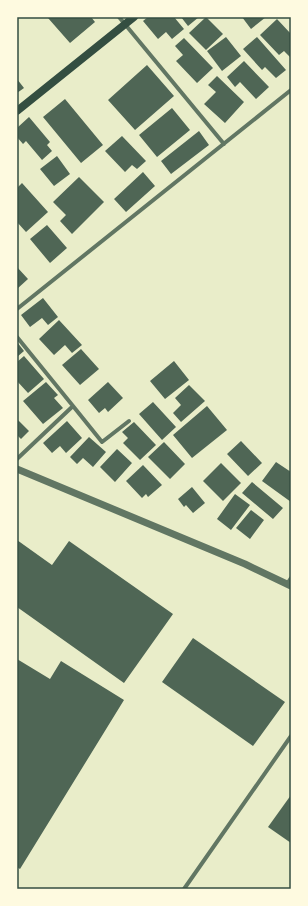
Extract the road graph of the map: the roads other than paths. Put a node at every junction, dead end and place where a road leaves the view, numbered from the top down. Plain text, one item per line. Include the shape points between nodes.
1 (119, 17) edge
2 (134, 17) edge
3 (125, 24) junction
4 (291, 90) edge
5 (17, 111) edge
6 (224, 144) junction
7 (17, 309) edge
8 (17, 337) edge
9 (73, 406) junction
10 (128, 421) dead end
11 (17, 459) edge
12 (17, 469) edge
13 (290, 583) edge
14 (291, 736) edge
15 (184, 889) edge

1 - 3 street
2 - 3 main road
3 - 5 main road
3 - 6 street
4 - 6 street
6 - 7 street
8 - 9 street
9 - 10 street via 102,442
9 - 11 street
12 - 13 street
14 - 15 street

